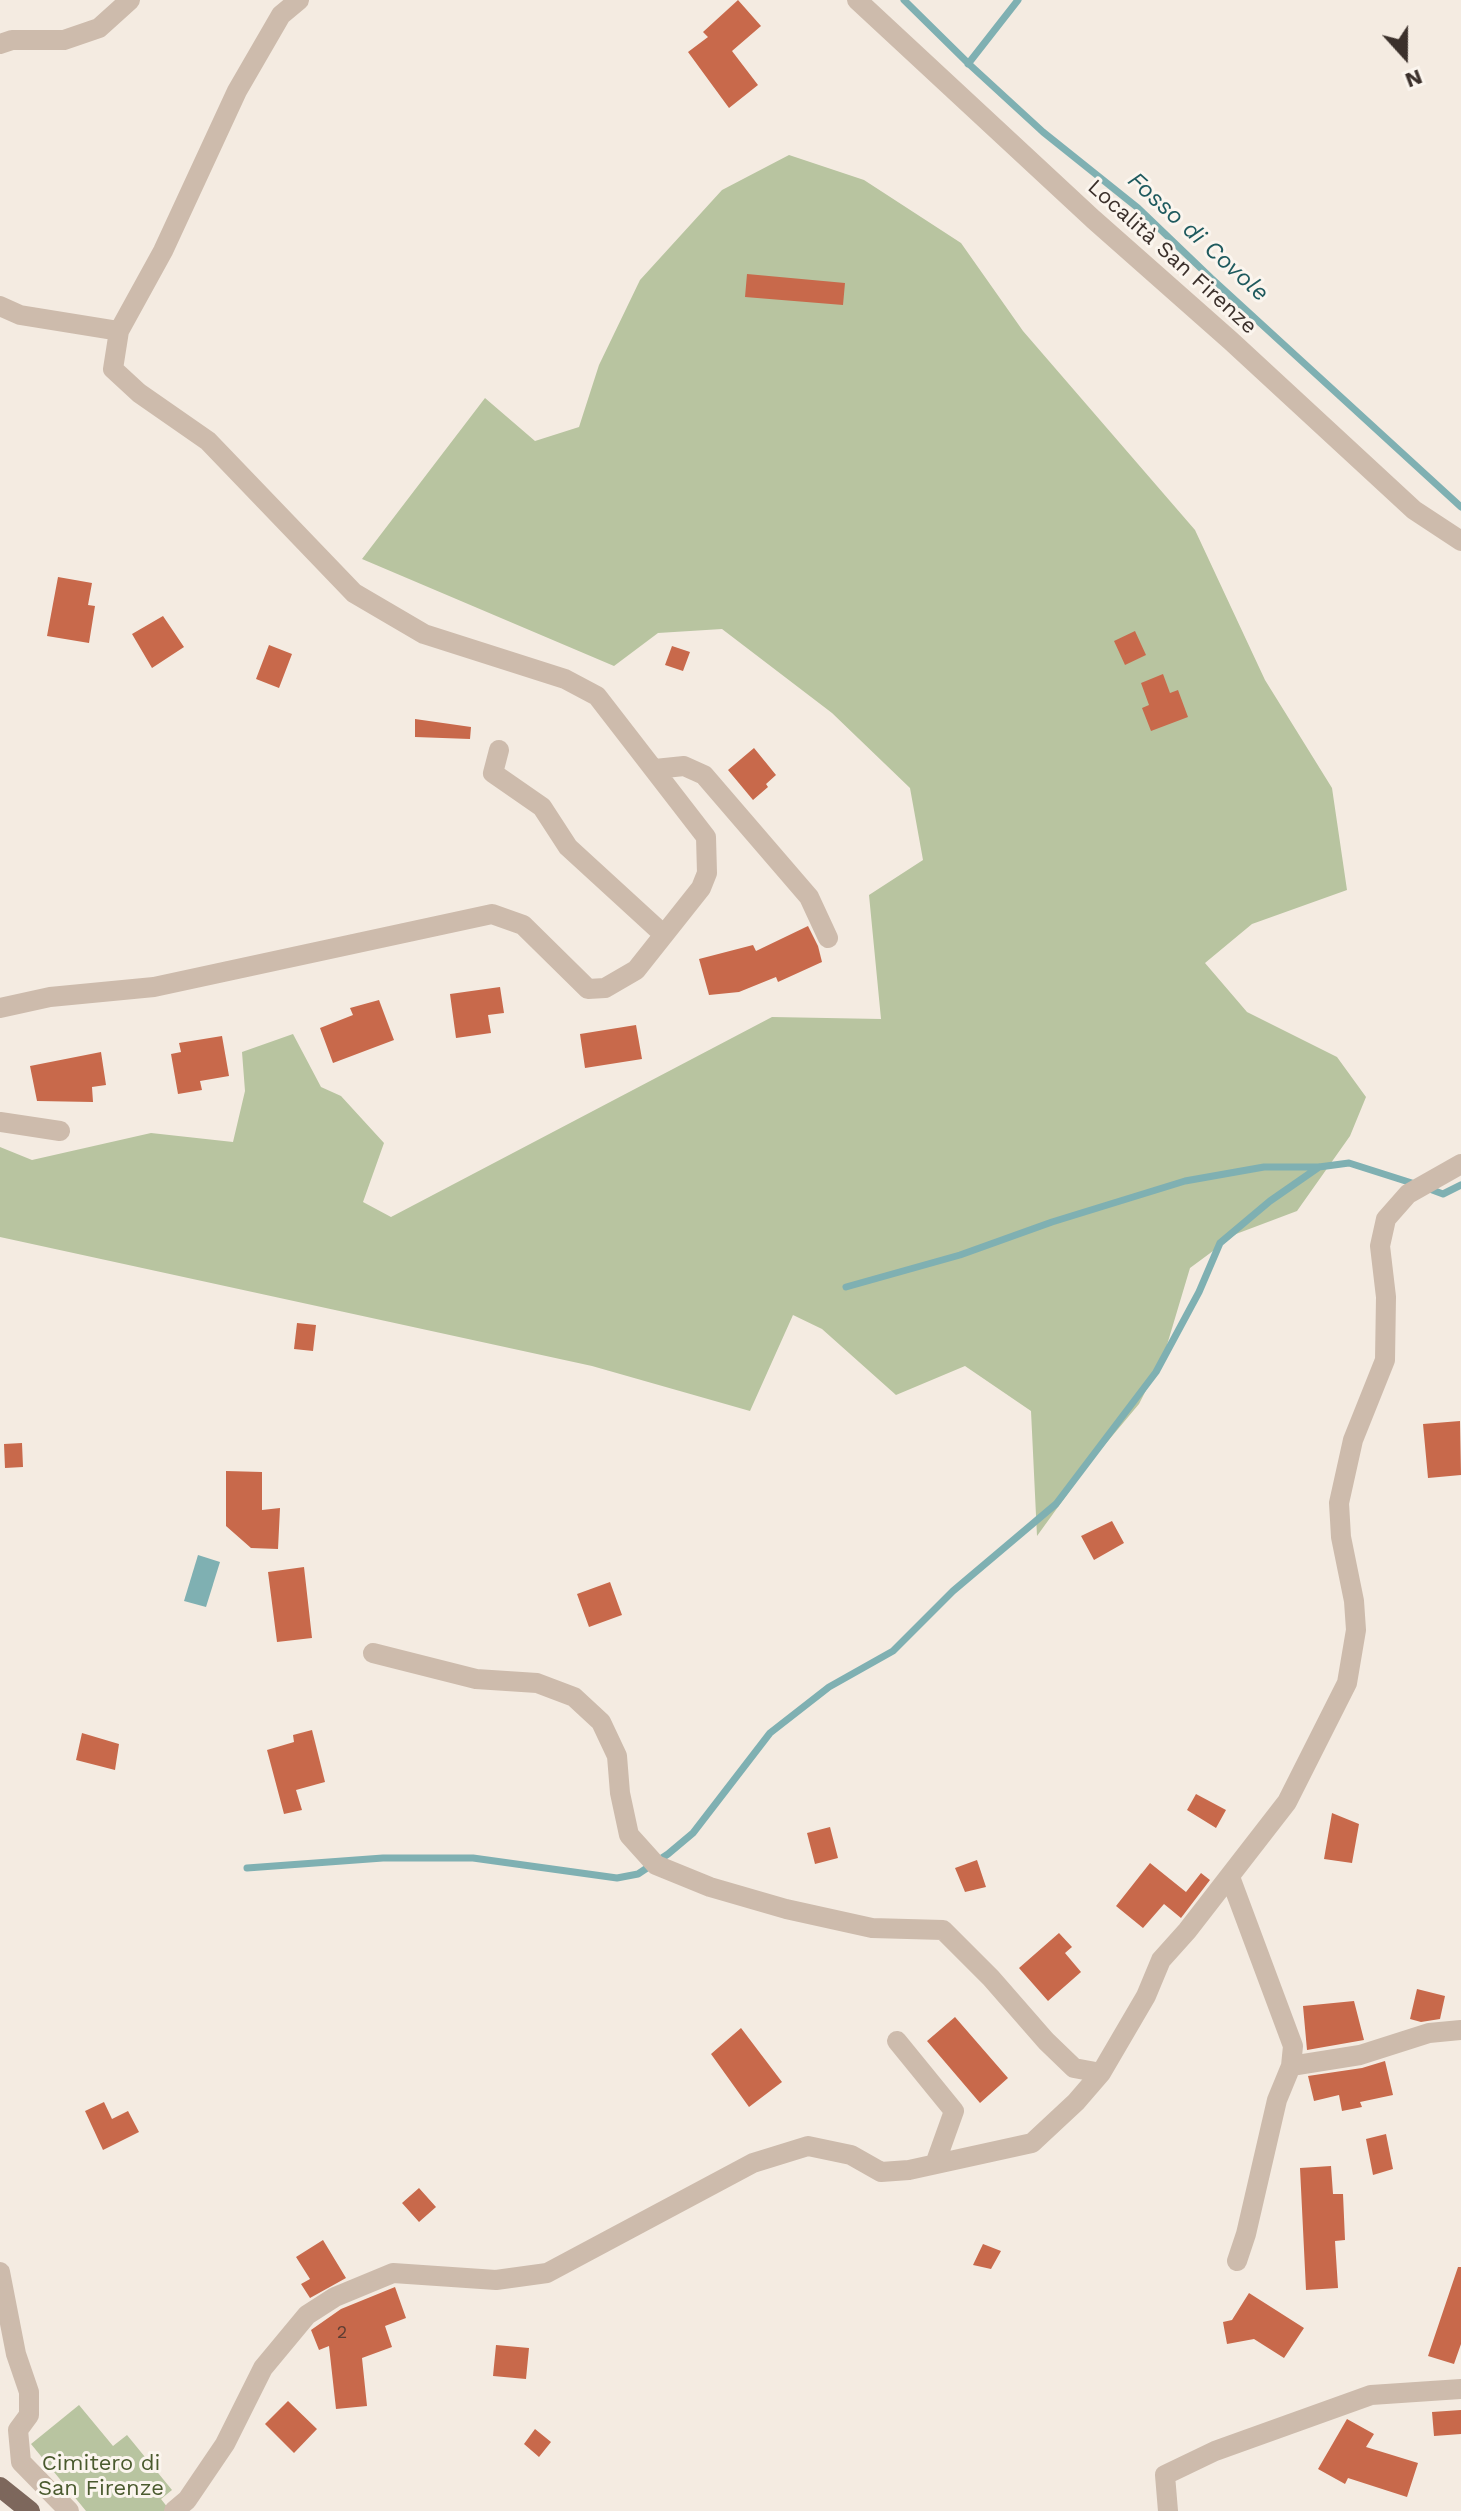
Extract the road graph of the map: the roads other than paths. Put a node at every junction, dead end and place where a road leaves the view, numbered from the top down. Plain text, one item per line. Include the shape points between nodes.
1 (130, 0) edge
2 (299, 0) edge
3 (857, 0) edge
4 (0, 44) edge
5 (0, 306) edge
6 (119, 331) junction
7 (1461, 541) edge
8 (499, 750) dead end
9 (655, 769) junction
10 (663, 934) junction
11 (828, 938) dead end
12 (0, 1008) edge
13 (0, 1122) edge
14 (60, 1131) dead end
15 (1461, 1164) edge
16 (373, 1653) dead end
17 (1230, 1877) junction
18 (1461, 2030) edge
19 (897, 2041) dead end
20 (1291, 2066) junction
21 (1101, 2073) junction
22 (935, 2164) junction
23 (1237, 2261) dead end
24 (0, 2272) edge
25 (1461, 2389) edge
26 (0, 2487) edge
27 (30, 2511) edge
28 (69, 2511) edge
29 (174, 2511) edge
30 (1168, 2511) edge

1 - 4 street via 99,28 64,40
2 - 6 street via 281,15 237,91 163,251
3 - 7 street, Località San Firenze via 1414,510
5 - 6 street via 20,315
6 - 9 street via 113,369 208,441 354,593 424,634 565,679 597,696
8 - 10 street via 493,773 542,807 568,847
9 - 10 street via 706,837 707,873 701,888
9 - 11 street via 684,766 704,775 809,897
10 - 12 street via 636,970 605,988 588,989 523,925 492,914 154,987 50,997
13 - 14 street
15 - 17 street via 1408,1194 1386,1219 1380,1246 1385,1360 1353,1440 1339,1503 1356,1630 1347,1683 1287,1802
16 - 21 street via 476,1679 537,1683 574,1697 601,1722 617,1756 629,1835 656,1865 786,1909 872,1928 943,1930 1074,2068
17 - 20 street via 1293,2046
17 - 21 street via 1161,1960
18 - 20 street
19 - 22 street via 954,2111
20 - 23 street via 1277,2100
21 - 22 street via 1032,2143
22 - 29 street via 881,2172 851,2155 808,2146 753,2163 547,2273 496,2280 393,2273 335,2297 307,2315 263,2368 225,2444
24 - 28 street via 29,2392 29,2415 18,2430 21,2462
25 - 30 street via 1371,2395 1215,2451 1165,2475
26 - 27 main road

